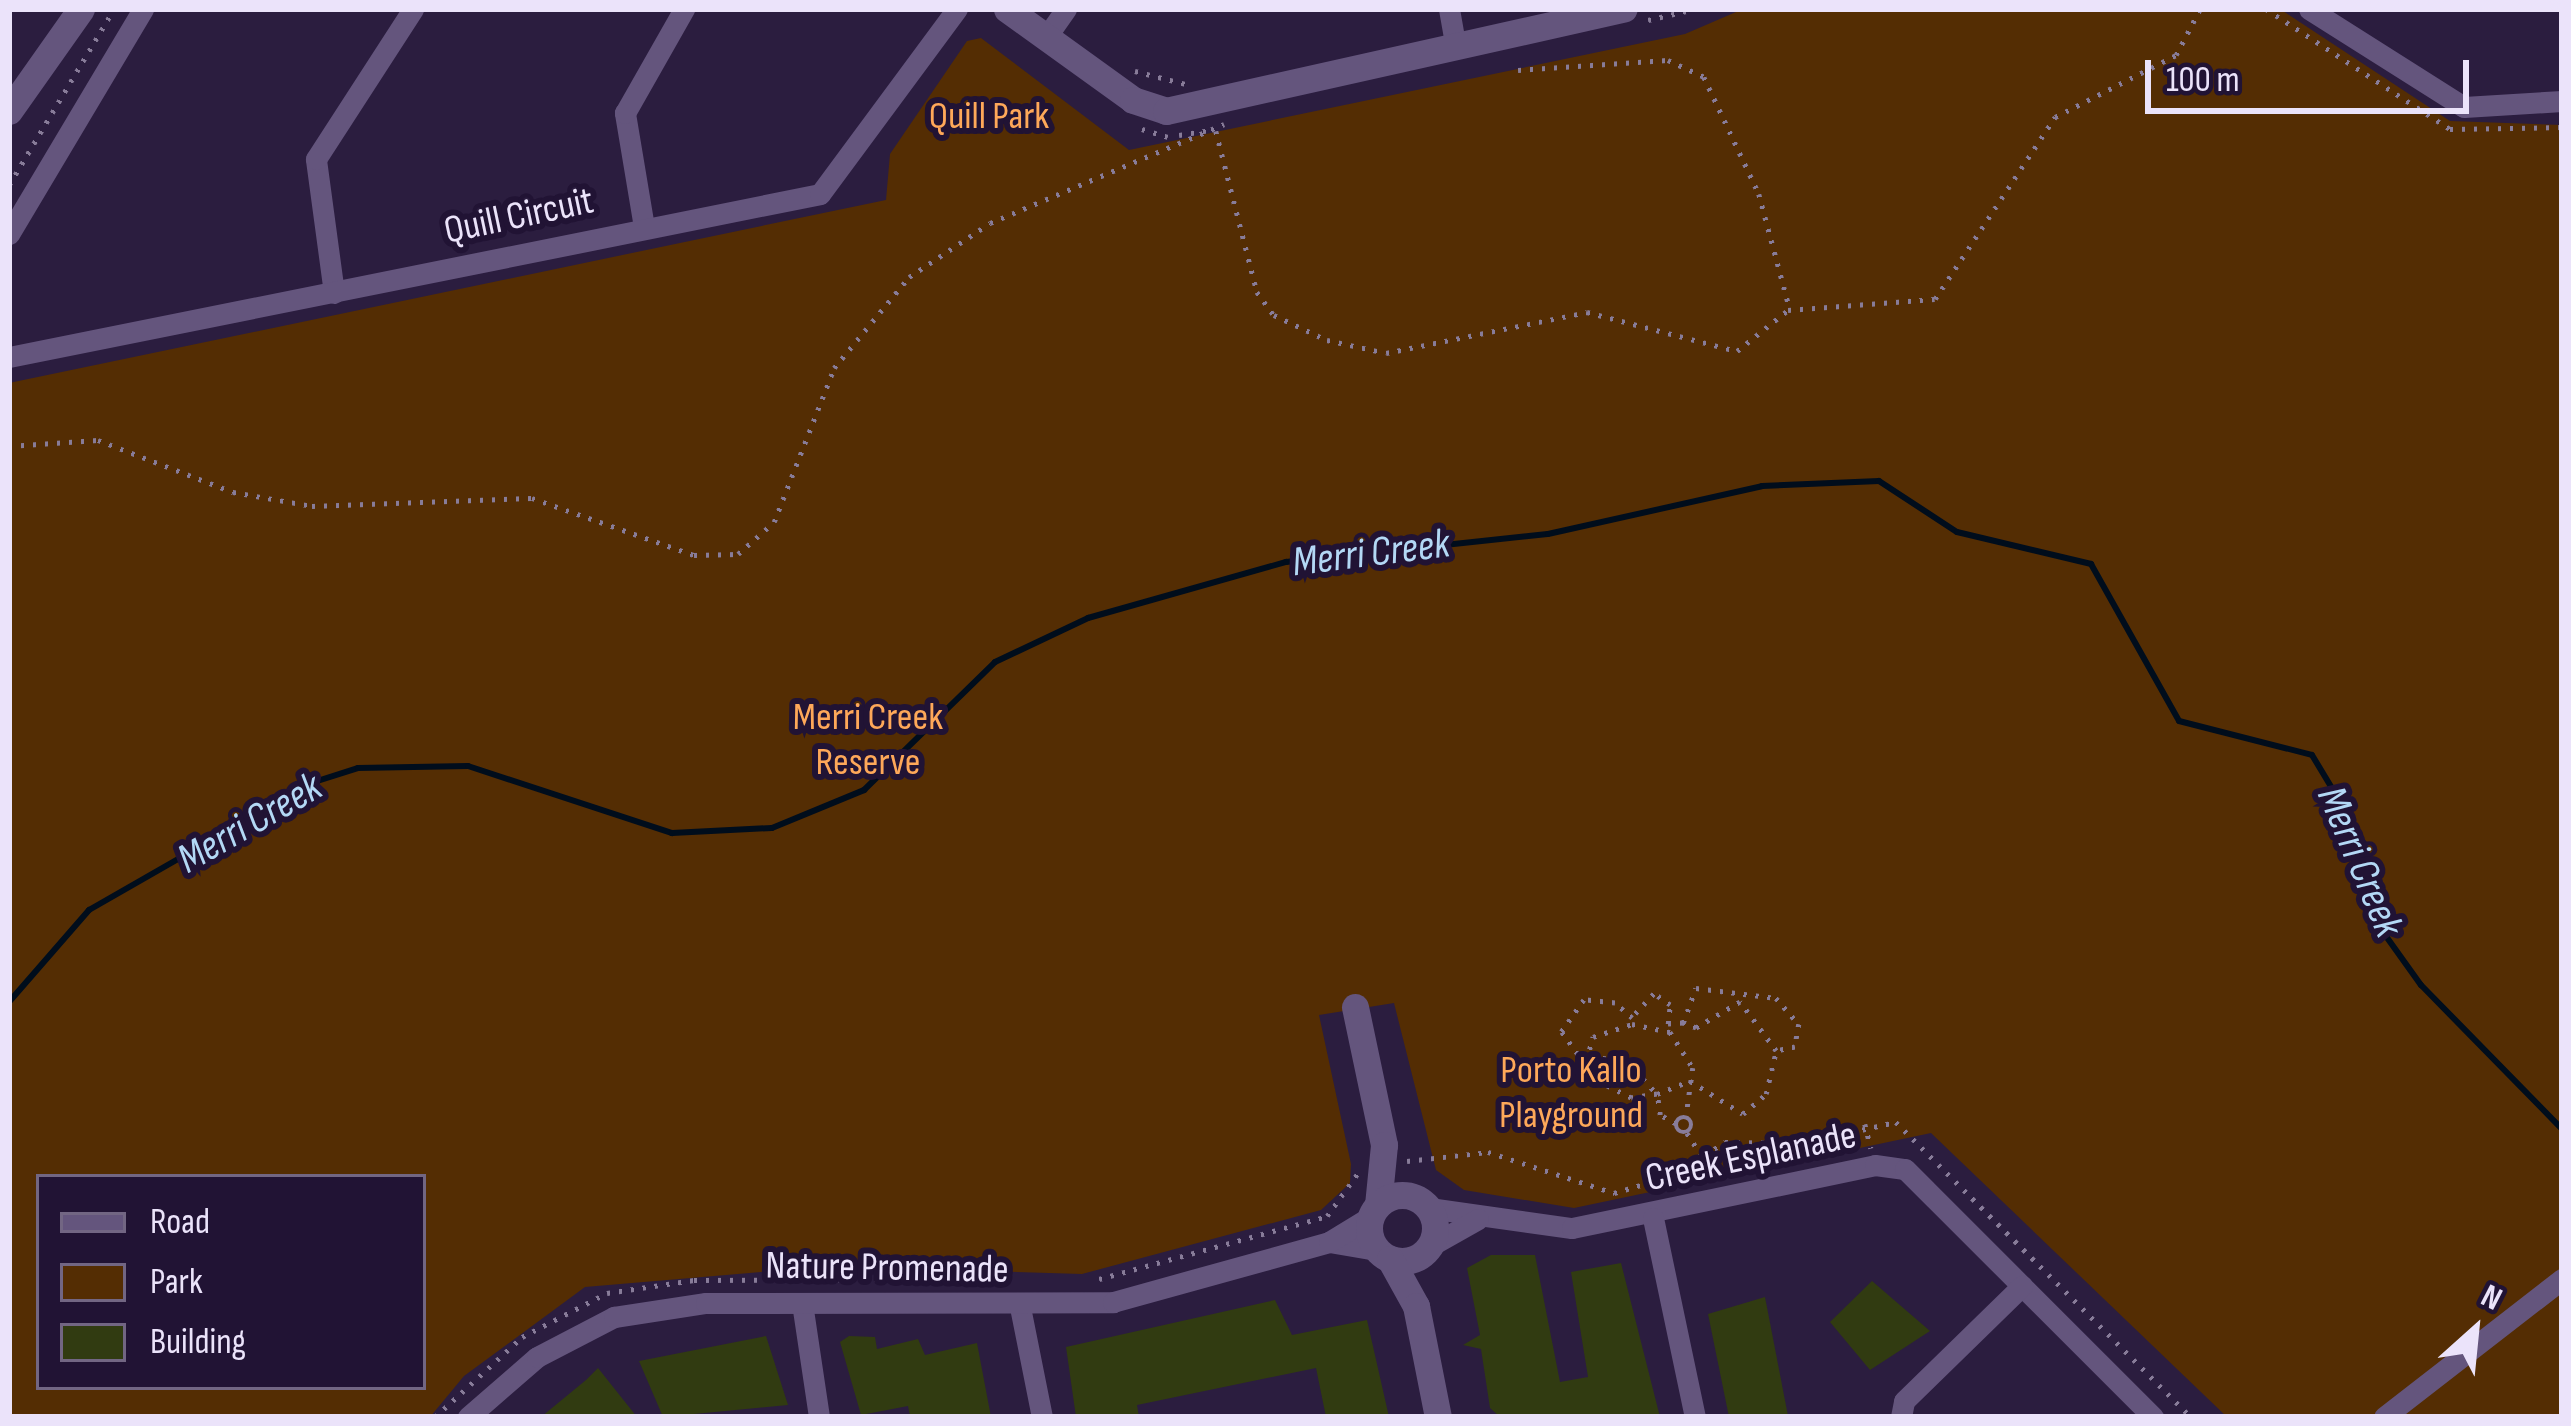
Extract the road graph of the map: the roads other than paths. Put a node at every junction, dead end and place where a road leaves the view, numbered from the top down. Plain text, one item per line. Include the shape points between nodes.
1 (81, 9) edge
2 (143, 9) edge
3 (413, 9) edge
4 (685, 9) edge
5 (956, 9) edge
6 (1006, 9) edge
7 (1066, 9) edge
8 (1449, 9) edge
9 (1624, 9) edge
10 (2308, 9) edge
11 (1047, 36) junction
12 (1455, 43) junction
13 (2562, 100) edge
14 (9, 111) edge
15 (644, 227) junction
16 (9, 234) edge
17 (334, 293) junction
18 (9, 357) edge
19 (1355, 1007) dead end
20 (1390, 1157) junction
21 (1422, 1203) junction
22 (1374, 1211) junction
23 (1653, 1218) junction
24 (1478, 1219) junction
25 (1330, 1242) junction
26 (1428, 1248) junction
27 (1383, 1255) junction
28 (2562, 1279) edge
29 (2021, 1286) junction
30 (802, 1303) junction
31 (1416, 1306) junction
32 (1020, 1307) junction
33 (468, 1417) edge
34 (819, 1417) edge
35 (1042, 1417) edge
36 (1438, 1417) edge
37 (1695, 1417) edge
38 (1901, 1417) edge
39 (2153, 1417) edge
40 (2384, 1417) edge

1 - 14 street
2 - 16 street
3 - 17 street via 316,159
4 - 15 street via 625,113
5 - 15 street, Quill Circuit via 828,190
6 - 11 street
7 - 11 street
8 - 12 street
9 - 12 street
10 - 13 street via 2464,107
11 - 12 street via 1095,74 1166,111
15 - 17 street, Quill Circuit
17 - 18 street, Quill Circuit
19 - 20 street
20 - 21 street
20 - 22 street
21 - 22 street
21 - 24 street, Creek Esplanade
21 - 26 street
22 - 25 street, Nature Promenade
22 - 27 street
23 - 24 street, Creek Esplanade via 1544,1229
23 - 29 street, Creek Esplanade via 1894,1167
23 - 37 street
24 - 26 street
25 - 27 street, Nature Promenade
25 - 32 street, Nature Promenade via 1113,1302
26 - 27 street
26 - 31 street
27 - 31 street
28 - 40 street
29 - 38 street via 1904,1401
29 - 39 street, Creek Esplanade
30 - 32 street, Nature Promenade
30 - 33 street, Nature Promenade via 614,1317 537,1357
30 - 34 street
31 - 36 street
32 - 35 street

